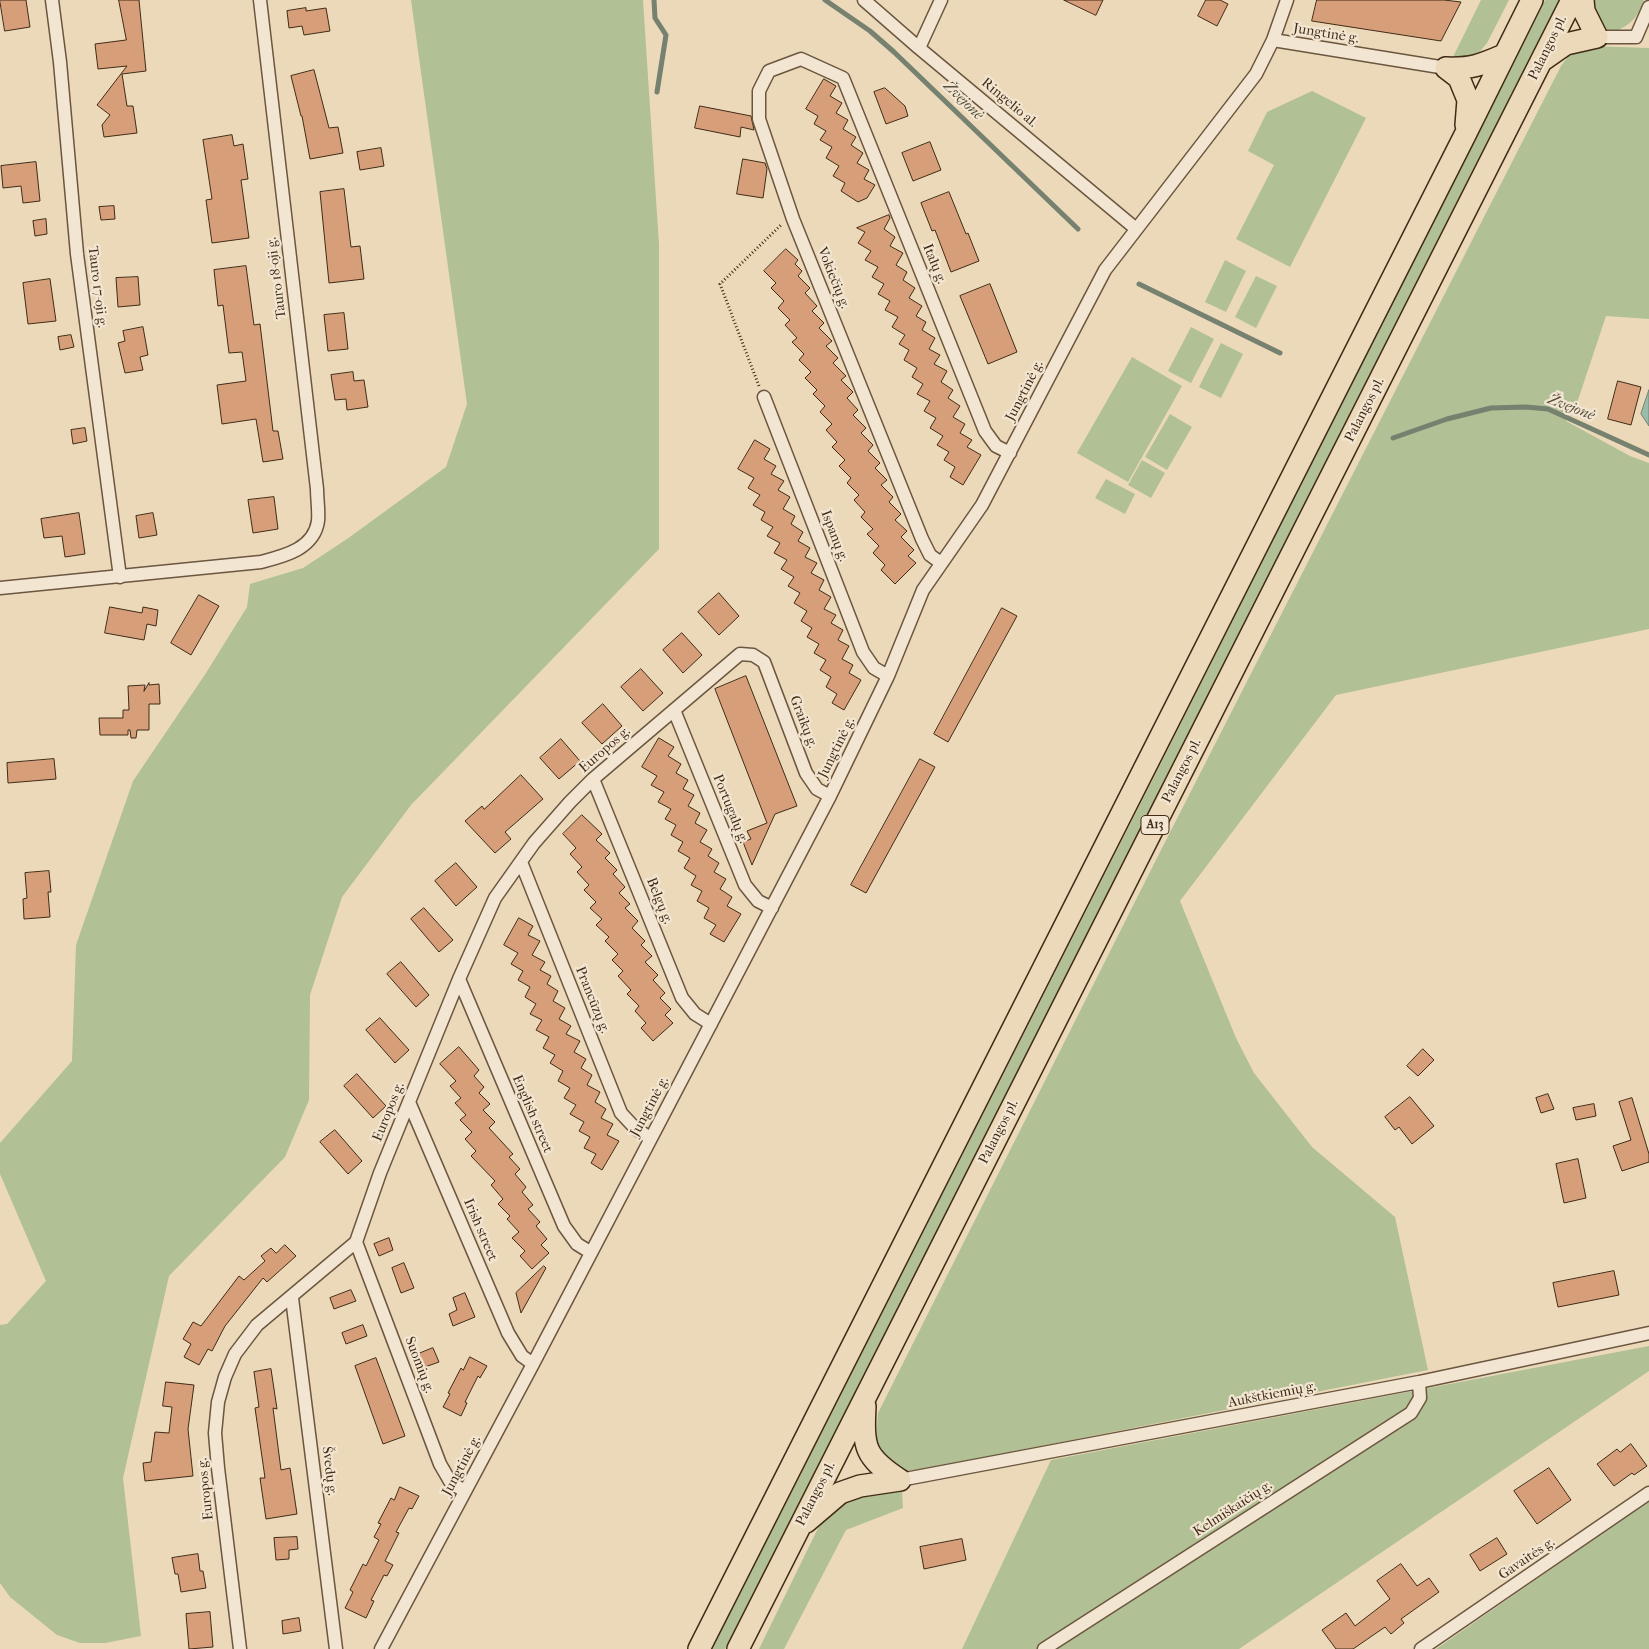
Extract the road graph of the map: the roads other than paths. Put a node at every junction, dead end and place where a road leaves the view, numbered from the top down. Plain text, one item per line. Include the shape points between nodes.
1 (52, 0) edge
2 (260, 0) edge
3 (864, 0) edge
4 (941, 0) edge
5 (1288, 0) edge
6 (1532, 0) edge
7 (1572, 0) edge
8 (1584, 0) edge
9 (1649, 8) edge
10 (1597, 37) junction
11 (1273, 40) junction
12 (919, 48) junction
13 (1504, 55) junction
14 (1542, 60) junction
15 (1446, 68) junction
16 (843, 78) joint
17 (1465, 136) junction
18 (1135, 228) junction
19 (764, 397) road end
20 (1010, 453) junction
21 (941, 563) junction
22 (120, 576) junction
23 (0, 588) edge
24 (753, 655) joint
25 (888, 676) junction
26 (674, 710) junction
27 (593, 779) junction
28 (830, 796) junction
29 (521, 862) junction
30 (772, 908) junction
31 (459, 979) junction
32 (711, 1024) junction
33 (408, 1102) junction
34 (650, 1138) junction
35 (356, 1242) junction
36 (590, 1252) junction
37 (292, 1298) junction
38 (1649, 1333) edge
39 (533, 1364) junction
40 (1419, 1382) junction
41 (866, 1396) junction
42 (900, 1480) junction
43 (465, 1491) junction
44 (1649, 1493) edge
45 (800, 1526) junction
46 (240, 1649) edge
47 (336, 1649) edge
48 (381, 1649) edge
49 (699, 1649) edge
50 (738, 1649) edge
51 (1044, 1649) edge
52 (1421, 1649) edge

1 - 22 street, Tauro 17-oji g. via 77,254
2 - 22 street, Tauro 18-oji g. via 317,489 318,522 302,548 283,557
3 - 12 street, Ringelio al.
4 - 12 street
5 - 11 street
6 - 13 highway, A13
7 - 14 highway, Palangos pl. / A13
8 - 10 highway via 1584,11
9 - 10 street via 1636,37
10 - 14 highway via 1566,44
11 - 15 street, Jungtinė g.
11 - 18 street, Jungtinė g. via 1256,74
12 - 18 street, Ringelio al.
13 - 15 highway via 1477,67
13 - 17 highway, A13
14 - 41 highway, Palangos pl. / A13
15 - 17 highway via 1459,78 1468,100
16 - 20 street, Italų g. via 984,431 996,446
16 - 21 street, Vokiečių g. via 802,59 769,71 759,91 759,119 792,214 922,539 930,554
17 - 49 highway, A13
18 - 20 street, Jungtinė g. via 1105,270
19 - 25 street, Ispanų g. via 863,652 874,668
20 - 21 street, Jungtinė g. via 982,505
21 - 25 street, Jungtinė g. via 923,590
22 - 23 street
24 - 26 street, Europos g. via 740,654
24 - 28 street, Graikų g. via 764,662 806,773 817,789
25 - 28 street, Jungtinė g.
26 - 27 street, Europos g.
26 - 30 street, Portugalų g. via 745,885 758,901
27 - 29 street, Europos g. via 534,843
27 - 32 street, Belgų g. via 682,998 695,1014
28 - 30 street, Jungtinė g.
29 - 31 street, Europos g. via 495,898
29 - 34 street, Prancūzų g. via 621,1113
30 - 32 street, Jungtinė g.
31 - 33 street, Europos g.
31 - 36 street, English street via 564,1226 577,1244
32 - 34 street, Jungtinė g.
33 - 35 street, Europos g.
33 - 39 street, Irish street via 508,1333 522,1356
34 - 36 street, Jungtinė g.
35 - 37 street, Europos g.
35 - 43 street, Suomių g. via 440,1464 451,1482
36 - 39 street, Jungtinė g.
37 - 46 street, Europos g. via 257,1326 235,1354 218,1402 215,1433 218,1468
37 - 47 street, Švedų g.
38 - 40 street, Aukštkiemių g.
39 - 43 street, Jungtinė g.
40 - 42 street, Aukštkiemių g.
40 - 51 street, Kelmiškaičių g. via 1420,1398 1411,1413
41 - 42 highway via 864,1434 868,1452 880,1468
41 - 45 highway, Palangos pl. / A13
42 - 45 highway via 860,1486 840,1493
43 - 48 street, Jungtinė g.
44 - 52 street, Gavaitės g.
45 - 50 highway, Palangos pl. / A13

